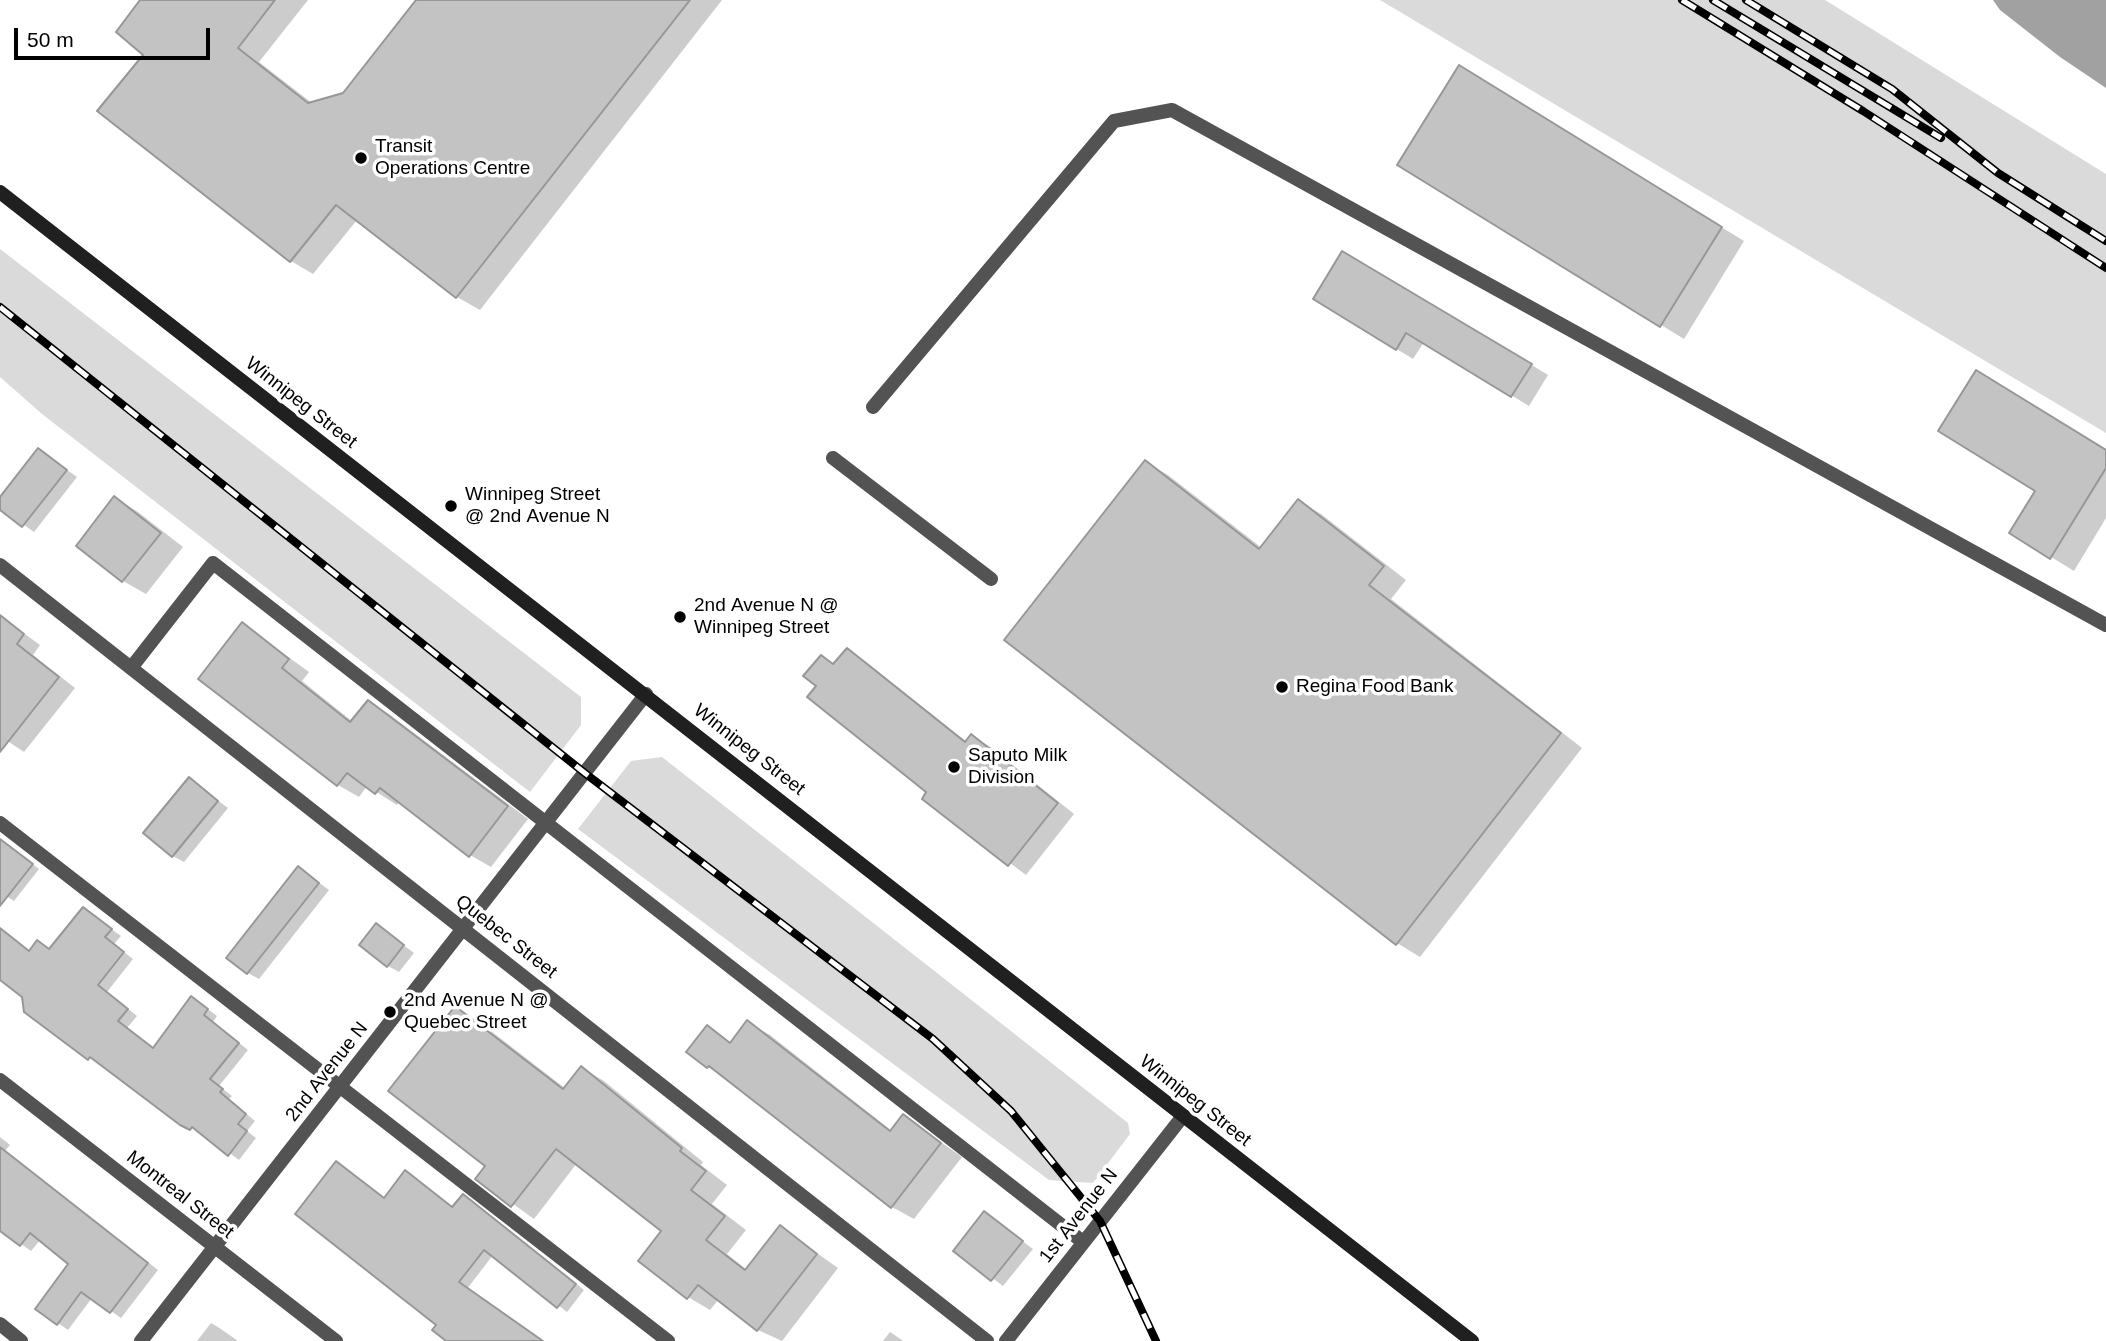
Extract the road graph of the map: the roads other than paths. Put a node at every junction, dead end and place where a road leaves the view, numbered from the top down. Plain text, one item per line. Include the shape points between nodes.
1 (0, 192) edge
2 (873, 407) dead end
3 (833, 458) dead end
4 (0, 565) edge
5 (991, 579) dead end
6 (2106, 625) edge
7 (131, 668) junction
8 (646, 694) junction
9 (0, 823) edge
10 (546, 824) junction
11 (464, 929) junction
12 (0, 1080) edge
13 (342, 1085) junction
14 (1183, 1116) junction
15 (1083, 1242) junction
16 (215, 1247) junction
17 (0, 1324) edge
18 (21, 1341) edge
19 (141, 1341) edge
20 (335, 1341) edge
21 (668, 1341) edge
22 (987, 1341) edge
23 (1006, 1341) edge
24 (1472, 1341) edge

1 - 8 main road, Winnipeg Street
2 - 6 street via 1114,121 1172,110
3 - 5 street
4 - 7 street, Quebec Street
7 - 10 street via 213,563
7 - 11 street, Quebec Street
8 - 10 street, 2nd Avenue N
8 - 14 main road, Winnipeg Street
9 - 13 street
10 - 11 street, 2nd Avenue N
10 - 15 street
11 - 13 street, 2nd Avenue N
11 - 22 street, Quebec Street
12 - 16 street, Montreal Street
13 - 16 street, 2nd Avenue N
13 - 21 street
14 - 15 street, 1st Avenue N
14 - 24 main road, Winnipeg Street
15 - 23 street, 1st Avenue N
16 - 19 street, 2nd Avenue N
16 - 20 street, Montreal Street
17 - 18 street

